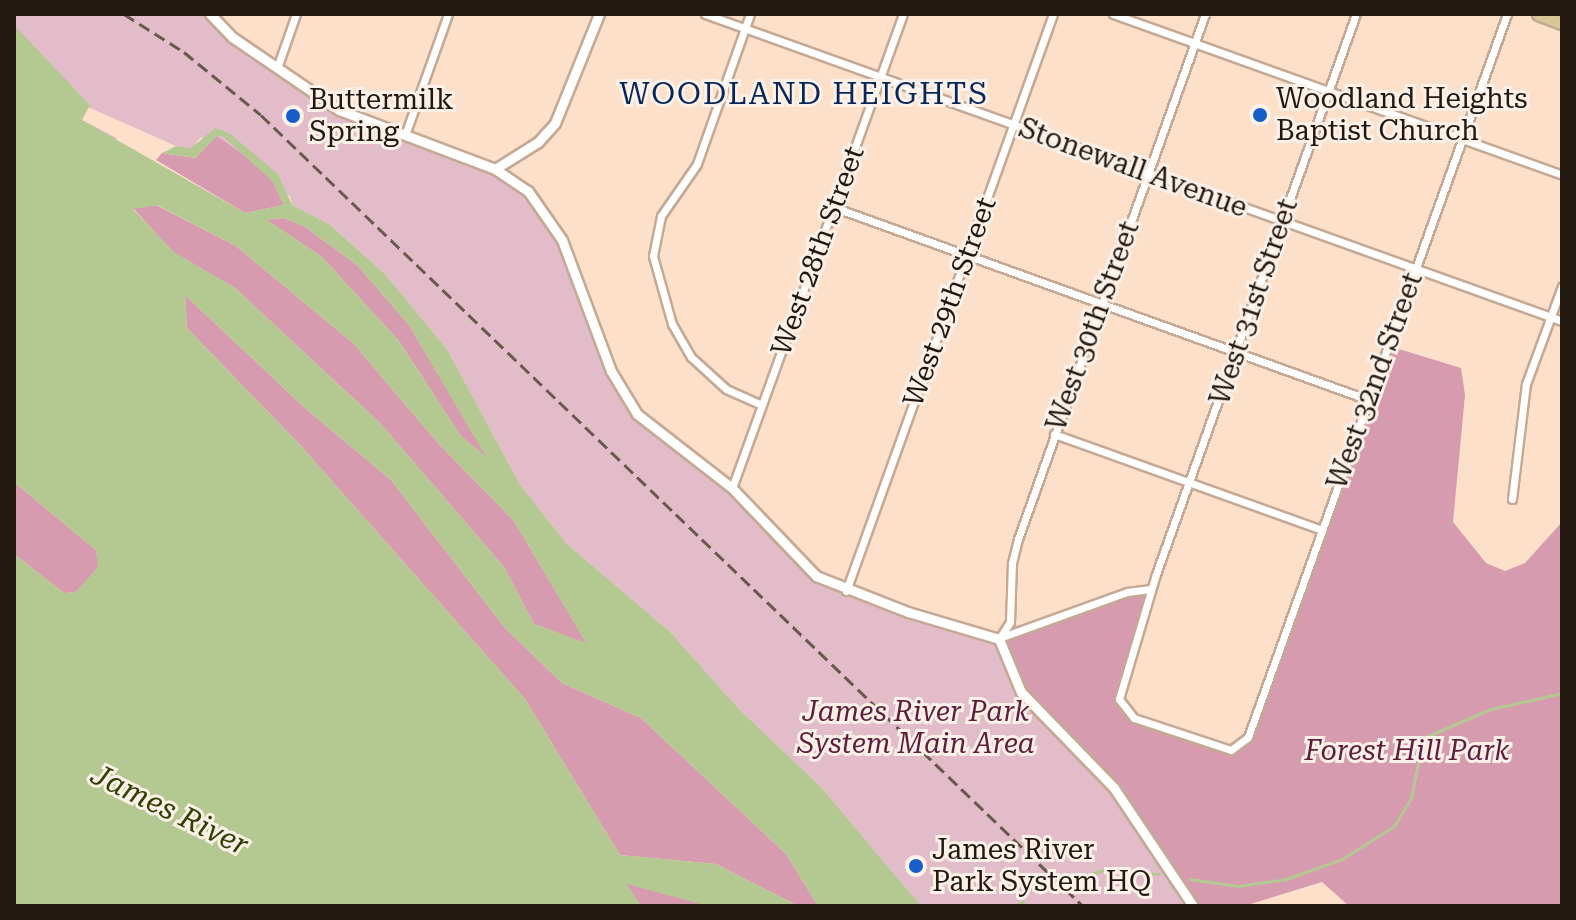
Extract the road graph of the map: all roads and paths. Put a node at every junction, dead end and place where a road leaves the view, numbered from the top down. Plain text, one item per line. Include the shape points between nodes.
1 (210, 14) edge
2 (296, 14) edge
3 (448, 14) edge
4 (599, 14) edge
5 (705, 14) edge
6 (750, 14) edge
7 (903, 14) edge
8 (1053, 14) edge
9 (1113, 14) edge
10 (1205, 14) edge
11 (1356, 14) edge
12 (1507, 14) edge
13 (1538, 14) edge
14 (1562, 23) edge
15 (745, 28) junction
16 (1195, 42) junction
17 (277, 68) junction
18 (880, 77) junction
19 (1329, 90) junction
20 (1013, 125) junction
21 (405, 135) junction
22 (1463, 138) junction
23 (495, 169) junction
24 (1147, 173) junction
25 (1562, 175) edge
26 (833, 207) junction
27 (1282, 221) junction
28 (967, 256) junction
29 (1415, 269) junction
30 (1562, 286) edge
31 (1101, 304) junction
32 (1551, 317) junction
33 (1562, 321) edge
34 (1235, 351) junction
35 (1369, 400) junction
36 (762, 405) junction
37 (1054, 434) junction
38 (1191, 484) junction
39 (732, 488) junction
40 (1512, 499) dead end
41 (1322, 530) junction
42 (1151, 589) junction
43 (846, 591) junction
44 (999, 639) junction
45 (1240, 747) joint
46 (1193, 906) edge

1 - 17 street
2 - 17 street
3 - 21 street
4 - 23 street via 555,123 538,142
5 - 15 street, Stonewall Avenue
6 - 15 street
7 - 18 street, West 28th Street
8 - 20 street, West 29th Street
9 - 16 street
10 - 16 street, West 30th Street
11 - 19 street, West 31st Street
12 - 22 street, West 32nd Street
13 - 14 main road
15 - 18 street, Stonewall Avenue
15 - 36 street via 697,164 658,226 655,275 676,334 691,357 726,389
16 - 19 street
16 - 24 street, West 30th Street
17 - 21 street via 339,110
18 - 20 street, Stonewall Avenue
18 - 26 street, West 28th Street
19 - 22 street
19 - 27 street, West 31st Street
20 - 24 street, Stonewall Avenue
20 - 28 street, West 29th Street
21 - 23 street
22 - 25 street
22 - 29 street, West 32nd Street
23 - 39 street via 528,191 555,226 629,404 659,435
24 - 27 street, Stonewall Avenue
24 - 31 street, West 30th Street
26 - 28 street
26 - 36 street, West 28th Street
27 - 29 street, Stonewall Avenue
27 - 34 street, West 31st Street
28 - 31 street
28 - 43 street, West 29th Street
29 - 32 street, Stonewall Avenue
29 - 35 street, West 32nd Street
30 - 32 street
31 - 34 street
31 - 37 street, West 30th Street
32 - 33 street, Stonewall Avenue
32 - 40 street via 1526,384
34 - 35 street
34 - 38 street, West 31st Street
35 - 41 street, West 32nd Street
36 - 39 street, West 28th Street
37 - 38 street
37 - 44 street, West 30th Street via 1014,553 1011,617
38 - 41 street
38 - 42 street, West 31st Street
39 - 43 street via 808,571
41 - 45 street, West 32nd Street
42 - 44 street via 1127,592
42 - 45 street, West 31st Street via 1121,706 1134,718 1228,749
43 - 44 street
44 - 46 street via 1024,697 1114,788

